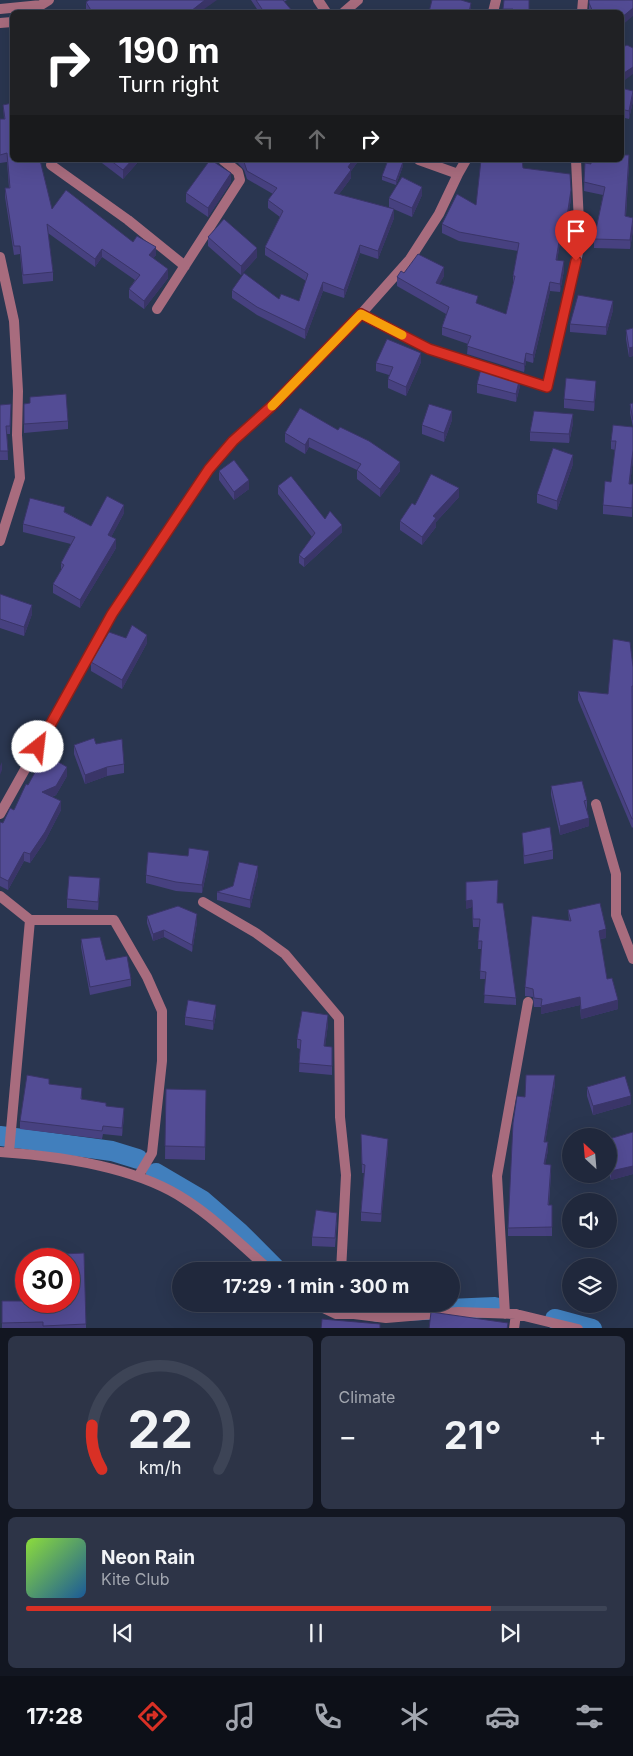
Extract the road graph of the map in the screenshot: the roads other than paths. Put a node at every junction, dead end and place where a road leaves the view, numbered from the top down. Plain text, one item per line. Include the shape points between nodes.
1 (49, 0) edge
2 (358, 0) edge
3 (0, 9) edge
4 (346, 10) edge
5 (226, 162) edge
6 (425, 162) edge
7 (465, 162) edge
8 (576, 162) edge
9 (51, 165) dead end
10 (458, 174) junction
11 (0, 257) edge
12 (185, 266) junction
13 (157, 310) dead end
14 (361, 314) junction
15 (0, 540) edge
16 (596, 804) dead end
17 (0, 814) edge
18 (0, 896) edge
19 (203, 902) dead end
20 (30, 920) junction
21 (633, 959) edge
22 (528, 1002) dead end
23 (7, 1151) edge
24 (139, 1175) junction
25 (261, 1262) edge
26 (341, 1262) edge
27 (347, 1312) edge
28 (510, 1314) junction
29 (386, 1323) edge
30 (514, 1328) edge
31 (578, 1328) edge

1 - 3 street via 41,5
2 - 4 street
5 - 12 street via 238,172 240,180
6 - 10 street
7 - 10 street
8 - 14 street via 580,244 547,387 429,349
9 - 12 street
10 - 14 street via 439,214 410,259
11 - 15 street via 14,321 20,478
12 - 13 street
14 - 17 street via 209,469 112,614
16 - 21 street via 616,874 616,915
18 - 20 street
19 - 26 street via 285,954 340,1018 340,1117 346,1175
20 - 23 street via 12,1131
20 - 24 street via 114,920 147,977 162,1011 162,1061 152,1153
22 - 28 street via 496,1176
23 - 24 street
24 - 25 street via 204,1212
27 - 29 street
28 - 29 street via 458,1312
28 - 30 street
28 - 31 street

